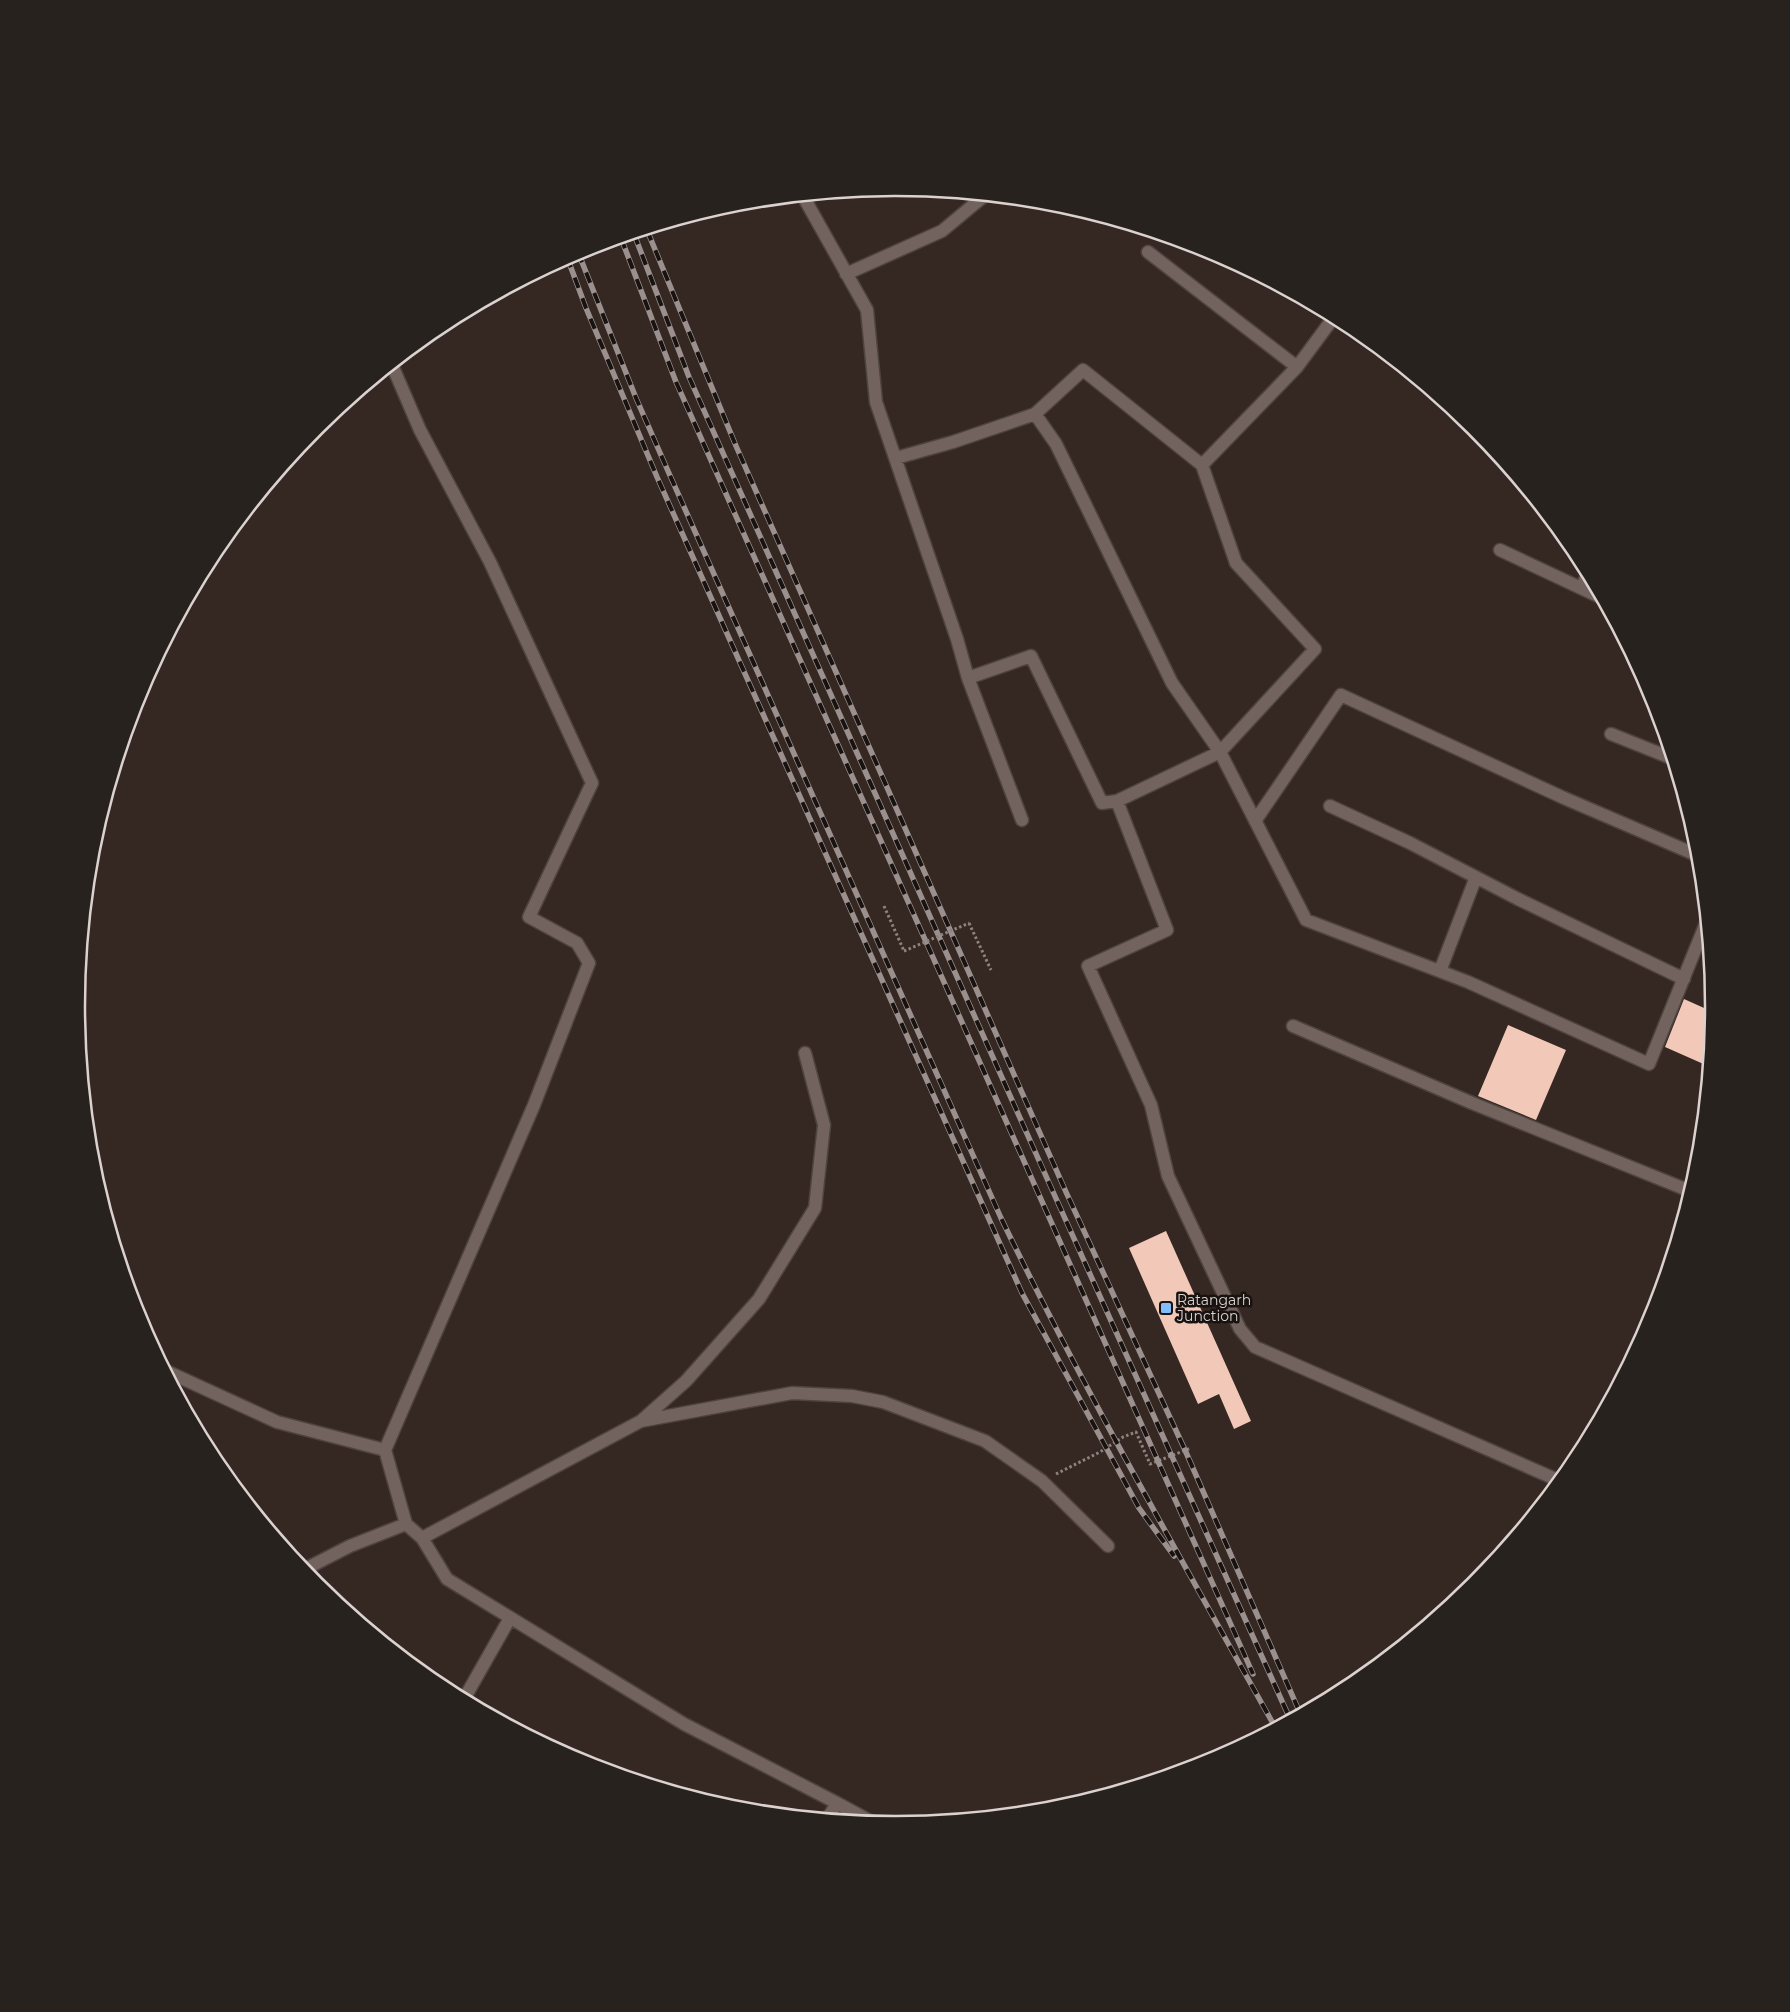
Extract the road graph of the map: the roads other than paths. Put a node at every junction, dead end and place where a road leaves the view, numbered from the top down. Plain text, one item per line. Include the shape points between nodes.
1 (806, 201) edge
2 (978, 201) edge
3 (1148, 252) dead end
4 (846, 274) junction
5 (1329, 323) edge
6 (1297, 366) junction
7 (394, 370) edge
8 (1035, 414) junction
9 (896, 458) junction
10 (1202, 465) junction
11 (1500, 550) dead end
12 (1584, 582) edge
13 (1581, 588) junction
14 (1591, 593) edge
15 (968, 678) junction
16 (1611, 734) dead end
17 (1220, 752) junction
18 (1665, 756) edge
19 (1117, 801) junction
20 (1330, 806) dead end
21 (1022, 820) dead end
22 (1255, 821) junction
23 (1690, 852) edge
24 (1476, 877) junction
25 (1701, 935) edge
26 (1440, 971) junction
27 (1684, 978) junction
28 (1293, 1026) dead end
29 (805, 1053) dead end
30 (1683, 1188) edge
31 (176, 1376) edge
32 (641, 1421) junction
33 (385, 1450) junction
34 (1553, 1478) edge
35 (406, 1524) junction
36 (422, 1538) junction
37 (1108, 1546) dead end
38 (311, 1567) edge
39 (510, 1618) junction
40 (467, 1693) edge
41 (836, 1803) junction
42 (831, 1813) edge
43 (858, 1815) edge

1 - 4 street
2 - 4 street via 942,231
3 - 6 street
4 - 9 street via 867,310 876,402
5 - 6 street
6 - 10 street
7 - 33 street via 420,430 490,562 592,783 529,917 577,942 589,963 534,1105
8 - 9 street
8 - 10 street via 1083,370
8 - 17 street via 1056,444 1172,683
9 - 15 street via 958,639
10 - 17 street via 1236,563 1315,649
11 - 13 street
12 - 13 street
13 - 14 street
15 - 19 street via 1031,656 1102,803
15 - 21 street
16 - 18 street
17 - 19 street
17 - 22 street
19 - 34 street via 1168,930 1088,966 1151,1105 1168,1176 1240,1329 1255,1347
20 - 24 street
22 - 23 street via 1341,695
22 - 26 street via 1306,920
24 - 26 street
24 - 27 street
25 - 27 street
26 - 27 street via 1649,1064
28 - 30 street
29 - 32 street via 824,1125 815,1208 759,1298 686,1381
31 - 33 street via 277,1422
32 - 36 street
32 - 37 street via 792,1393 852,1396 883,1402 986,1441 1042,1481
33 - 35 street
35 - 36 street
35 - 38 street via 350,1546
36 - 39 street via 447,1579
39 - 40 street
39 - 41 street via 684,1724
41 - 42 street
41 - 43 street

